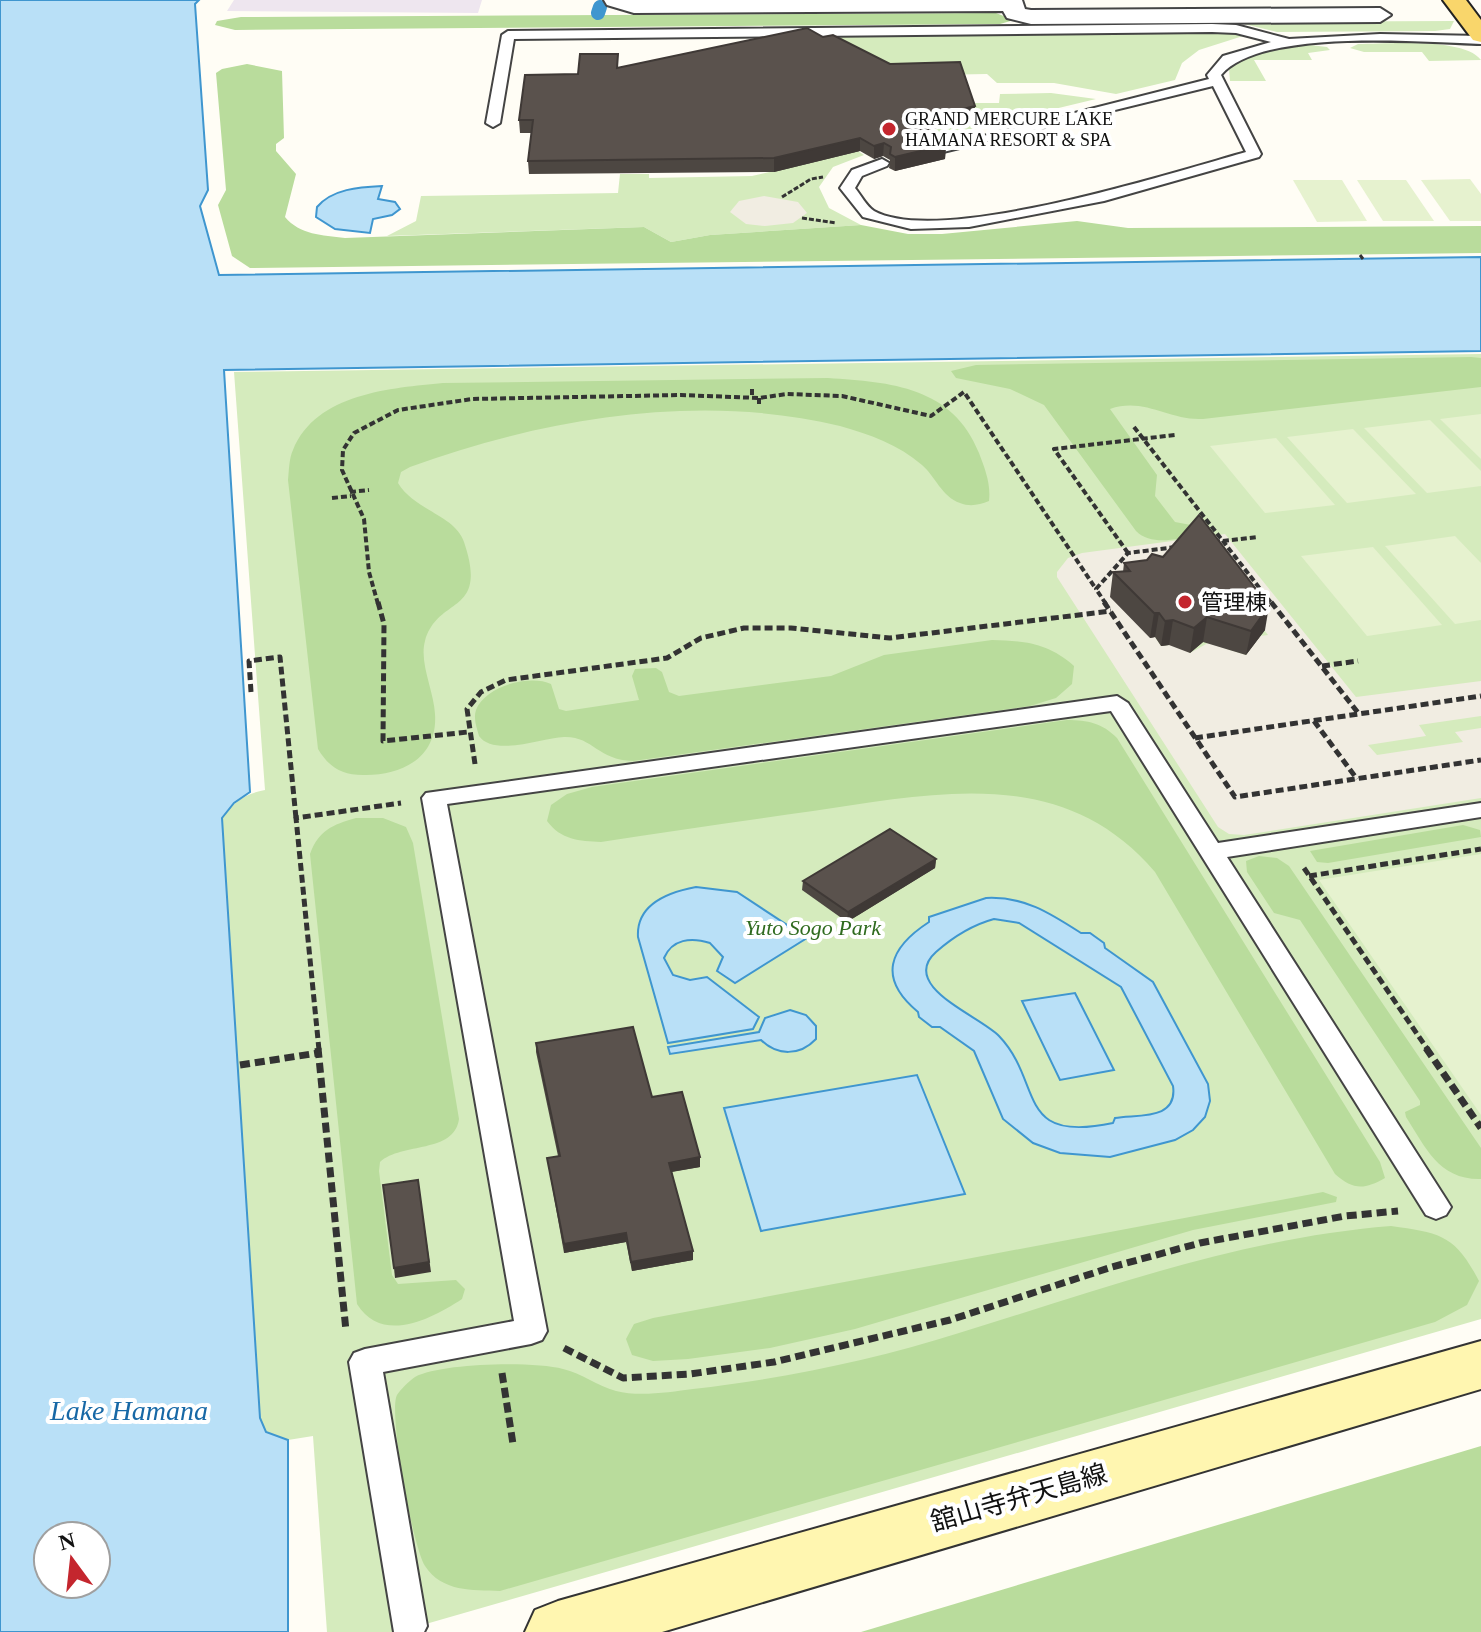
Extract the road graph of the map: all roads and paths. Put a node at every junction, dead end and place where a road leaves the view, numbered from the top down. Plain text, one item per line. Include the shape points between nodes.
1 (615, 0) edge
2 (1369, 0) edge
3 (1454, 0) edge
4 (1011, 2) edge
5 (1195, 8) edge
6 (1481, 37) edge
7 (1287, 42) junction
8 (1215, 82) junction
9 (493, 123) dead end
10 (931, 151) edge
11 (882, 163) edge
12 (833, 178) dead end
13 (782, 197) dead end
14 (802, 218) dead end
15 (847, 223) dead end
16 (752, 389) dead end
17 (755, 398) junction
18 (759, 406) dead end
19 (1134, 427) dead end
20 (1175, 435) dead end
21 (1143, 439) junction
22 (369, 490) dead end
23 (351, 494) junction
24 (332, 498) dead end
25 (1258, 537) dead end
26 (1224, 541) junction
27 (1210, 543) edge
28 (1181, 547) edge
29 (1128, 553) junction
30 (1096, 589) junction
31 (1111, 611) junction
32 (1358, 661) dead end
33 (1321, 666) junction
34 (251, 692) dead end
35 (1481, 696) edge
36 (1359, 714) junction
37 (1314, 720) junction
38 (468, 732) junction
39 (1195, 738) junction
40 (1481, 760) edge
41 (1357, 779) junction
42 (481, 792) junction
43 (434, 798) junction
44 (1481, 810) edge
45 (296, 818) junction
46 (1285, 841) junction
47 (1481, 849) edge
48 (1211, 852) junction
49 (1309, 876) junction
50 (318, 1053) junction
51 (240, 1065) dead end
52 (1481, 1128) edge
53 (1436, 1207) joint
54 (531, 1331) junction
55 (365, 1362) junction
56 (1481, 1365) edge
57 (503, 1378) dead end
58 (513, 1444) dead end
59 (409, 1626) dead end
60 (558, 1632) edge

1 - 4 street via 634,6
2 - 5 street via 1380,15
3 - 6 main road
4 - 5 street via 1015,13 1031,17
6 - 7 lane
7 - 8 lane via 1229,56 1216,68
7 - 9 lane via 1212,28 508,35
8 - 10 lane
8 - 11 lane via 1254,154 1023,216 940,226 881,217 855,204 847,188 857,173
12 - 13 path via 817,176
14 - 15 path
16 - 17 path
17 - 18 path
17 - 23 path via 472,399 398,410 354,433 343,450 342,470
17 - 30 path via 842,396 931,416 964,392
19 - 21 path
20 - 21 path
21 - 26 path
21 - 29 path via 1054,449
22 - 23 path
23 - 24 path
23 - 38 path via 364,519 369,572 384,624 383,741
25 - 26 path
26 - 27 path
26 - 33 path
28 - 29 path
29 - 30 path
30 - 31 path
31 - 38 path via 890,638 768,627 721,632 667,658 492,685 467,709
31 - 39 path
32 - 33 path
33 - 36 path
34 - 45 path via 249,661 280,657
35 - 36 path
36 - 37 path
37 - 39 path
37 - 41 path
38 - 42 path
39 - 41 path via 1235,797
40 - 41 path
42 - 43 lane
42 - 48 lane via 1117,703
43 - 45 path
43 - 54 lane
44 - 46 lane
45 - 50 path
46 - 48 lane
46 - 49 path
47 - 49 path
48 - 53 lane
49 - 52 path
50 - 51 path
50 - 55 path via 349,1364
53 - 54 path via 1345,1216 1200,1243 950,1320 774,1362 690,1374 623,1378
54 - 55 lane
55 - 59 lane
56 - 60 main road, 舘山寺弁天島線
57 - 58 path

